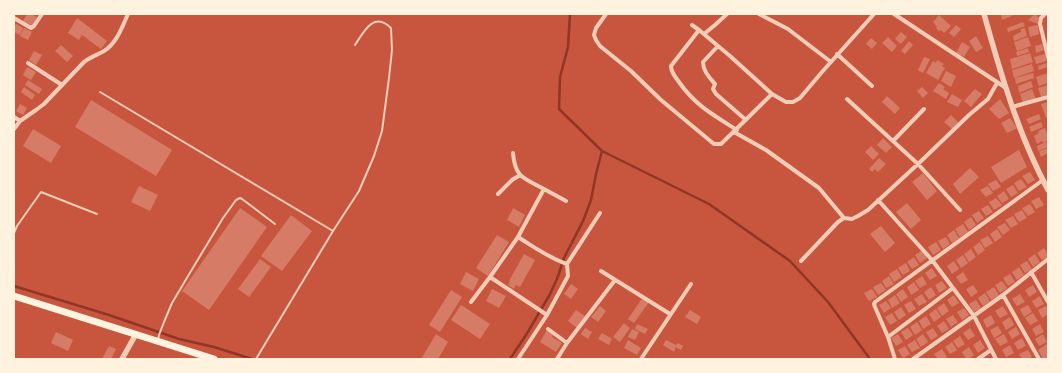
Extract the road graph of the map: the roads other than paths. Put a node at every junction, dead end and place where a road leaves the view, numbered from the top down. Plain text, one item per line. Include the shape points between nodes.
1 (42, 14) edge
2 (128, 14) edge
3 (606, 14) edge
4 (727, 14) edge
5 (759, 14) edge
6 (874, 14) edge
7 (894, 14) edge
8 (984, 14) edge
9 (1045, 14) edge
10 (14, 18) edge
11 (692, 24) dead end
12 (699, 30) junction
13 (704, 34) junction
14 (354, 45) dead end
15 (718, 46) junction
16 (837, 54) junction
17 (1048, 57) edge
18 (831, 62) junction
19 (28, 63) dead end
20 (997, 82) junction
21 (62, 85) junction
22 (872, 86) dead end
23 (1006, 88) junction
24 (100, 92) dead end
25 (772, 94) junction
26 (1048, 97) edge
27 (847, 99) dead end
28 (1012, 106) junction
29 (924, 109) dead end
30 (14, 117) edge
31 (746, 120) junction
32 (20, 121) junction
33 (14, 128) edge
34 (735, 131) junction
35 (893, 141) junction
36 (513, 153) dead end
37 (918, 164) junction
38 (520, 175) junction
39 (1043, 180) junction
40 (544, 189) junction
41 (1048, 190) edge
42 (498, 194) dead end
43 (878, 200) junction
44 (566, 201) dead end
45 (960, 210) dead end
46 (600, 213) dead end
47 (97, 214) dead end
48 (844, 218) junction
49 (275, 224) dead end
50 (332, 231) junction
51 (14, 233) edge
52 (518, 237) junction
53 (1048, 259) edge
54 (932, 260) junction
55 (801, 261) dead end
56 (565, 263) junction
57 (601, 271) dead end
58 (1032, 272) junction
59 (490, 277) junction
60 (615, 280) junction
61 (691, 284) dead end
62 (953, 288) junction
63 (1003, 295) junction
64 (14, 296) edge
65 (471, 302) dead end
66 (1048, 302) edge
67 (670, 314) junction
68 (546, 315) junction
69 (974, 316) junction
70 (548, 329) dead end
71 (136, 334) junction
72 (888, 337) junction
73 (159, 338) junction
74 (567, 343) junction
75 (992, 350) junction
76 (203, 357) edge
77 (122, 359) edge
78 (214, 359) edge
79 (256, 359) edge
80 (518, 359) edge
81 (557, 359) edge
82 (641, 359) edge
83 (895, 359) edge
84 (913, 359) edge
85 (978, 359) edge
86 (996, 359) edge
87 (1038, 359) edge

1 - 10 street via 31,28
2 - 21 street via 114,42 84,62
3 - 34 street via 594,35 600,46 714,144 721,144
4 - 13 street
5 - 18 street via 788,28
6 - 16 street
7 - 20 street
8 - 23 street
9 - 17 street via 1040,24
11 - 12 street
12 - 13 street
12 - 34 street via 671,66 671,70 696,102
13 - 15 street
14 - 50 lane via 366,28 374,22 380,21 391,28 392,50 382,131 359,191
15 - 25 street
15 - 31 street via 702,64 706,74 715,84 713,89 716,94
16 - 18 street
16 - 22 street
18 - 25 street via 800,98 793,102 786,102
19 - 21 street
20 - 23 street
20 - 37 street via 988,99
21 - 32 street via 36,110
23 - 28 street
24 - 50 lane
25 - 31 street
26 - 28 street
27 - 35 street
28 - 39 street
29 - 35 street
30 - 32 street
31 - 34 street
32 - 33 street
34 - 48 street via 819,188
35 - 37 street
36 - 38 street via 516,170
37 - 43 street
37 - 45 street
38 - 40 street
38 - 42 street
39 - 41 street
39 - 54 street
40 - 44 street
40 - 52 street
43 - 48 street via 858,216 852,219
43 - 54 street
46 - 56 street
47 - 51 lane via 41,192
48 - 55 street
49 - 73 lane via 242,199 236,200 172,303
50 - 79 lane
52 - 56 street via 555,260
52 - 59 street
53 - 58 street
54 - 62 street
54 - 72 street via 875,302
56 - 68 street via 568,276
57 - 60 street
58 - 63 street
58 - 66 street
59 - 65 street
59 - 68 street
60 - 67 street
60 - 74 street
61 - 67 street
62 - 69 street
62 - 72 street
63 - 69 street
63 - 87 street
64 - 71 main road
67 - 82 street
68 - 80 street
69 - 75 street
69 - 84 street
70 - 74 street
71 - 73 main road
71 - 77 street
72 - 83 street
73 - 76 main road
74 - 81 street
75 - 85 street
75 - 86 street
76 - 78 main road

